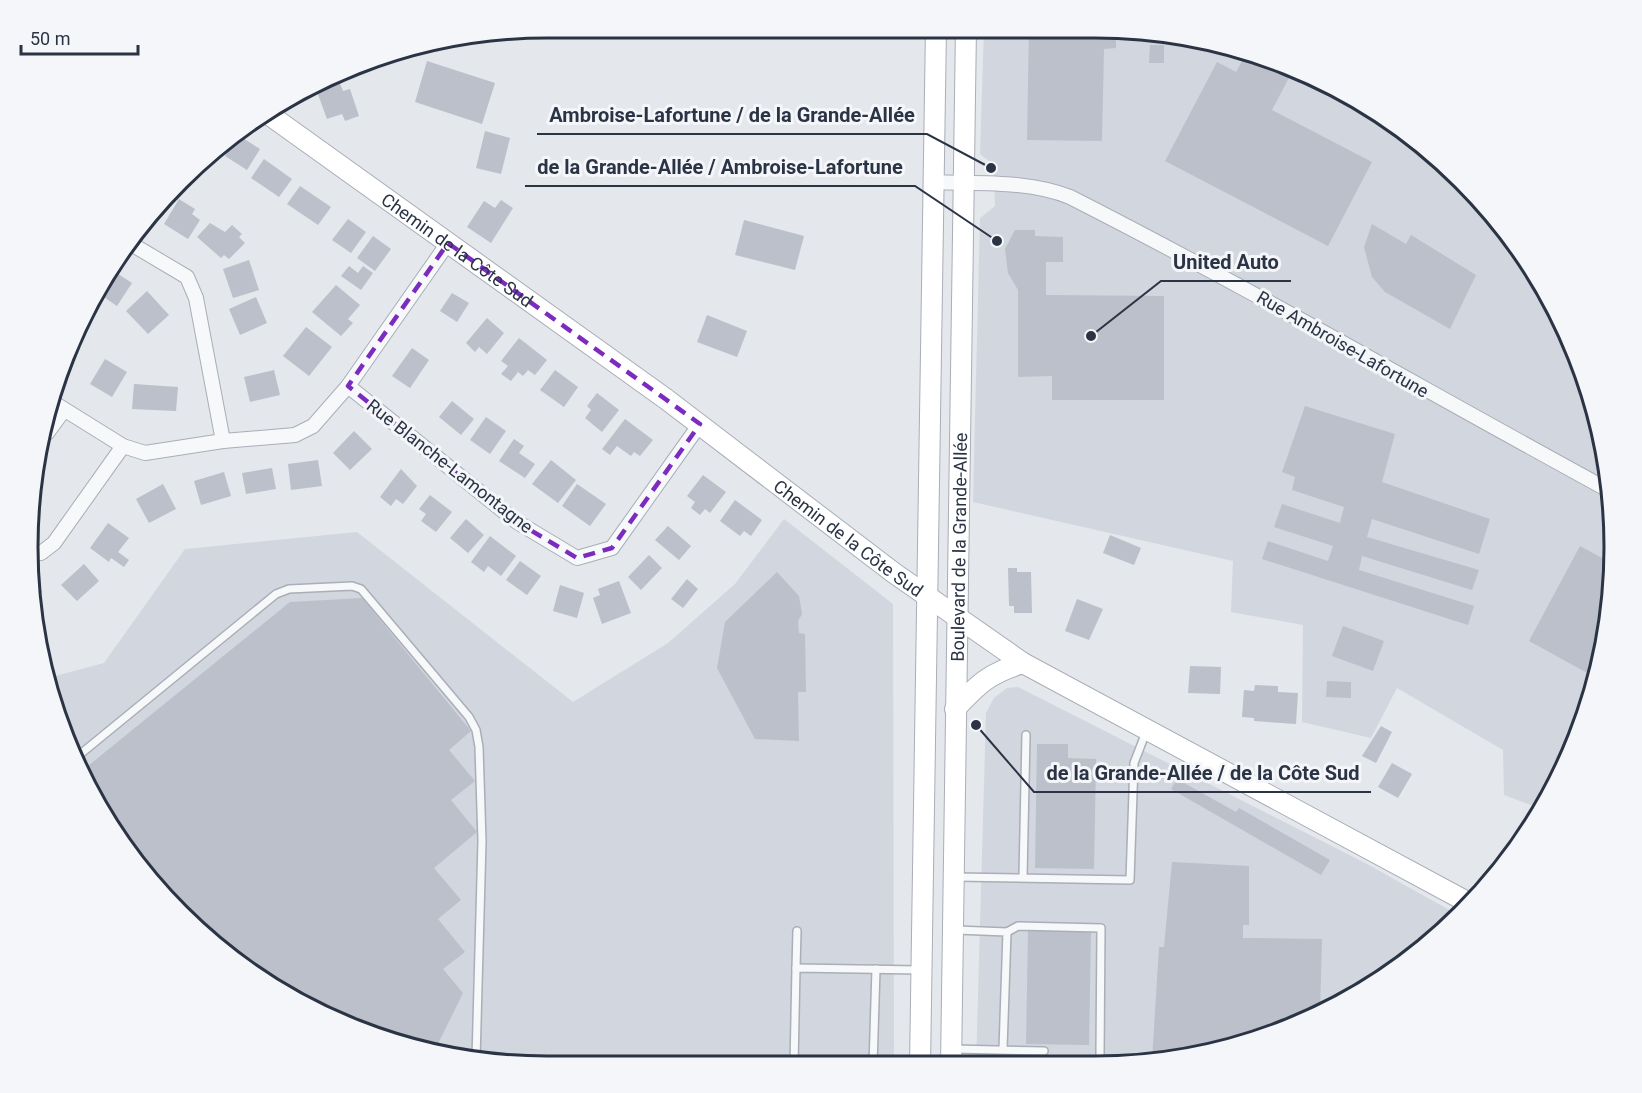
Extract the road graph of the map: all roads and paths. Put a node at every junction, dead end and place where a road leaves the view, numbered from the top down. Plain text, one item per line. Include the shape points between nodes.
1 (936, 38) edge
2 (966, 38) edge
3 (273, 117) edge
4 (933, 182) junction
5 (964, 184) junction
6 (448, 243) junction
7 (136, 247) edge
8 (348, 386) junction
9 (59, 406) edge
10 (700, 424) junction
11 (223, 441) junction
12 (123, 446) junction
13 (1601, 486) edge
14 (38, 553) edge
15 (927, 598) junction
16 (956, 618) junction
17 (1023, 663) junction
18 (956, 709) junction
19 (1147, 730) junction
20 (1026, 735) dead end
21 (81, 753) edge
22 (953, 877) junction
23 (1023, 877) junction
24 (1462, 899) edge
25 (953, 930) junction
26 (797, 931) dead end
27 (1007, 932) junction
28 (796, 968) junction
29 (876, 969) junction
30 (921, 970) junction
31 (1004, 1049) junction
32 (476, 1050) edge
33 (1044, 1051) dead end
34 (1100, 1055) dead end
35 (794, 1056) edge
36 (873, 1056) edge
37 (920, 1056) edge
38 (951, 1056) edge
39 (958, 1056) edge

1 - 4 street, Boulevard de la Grande-Allée
2 - 5 street, Boulevard de la Grande-Allée
3 - 6 street, Chemin de la Côte Sud
4 - 5 street, Rue Ambroise-Lafortune
4 - 15 street, Boulevard de la Grande-Allée
5 - 13 street, Rue Ambroise-Lafortune via 1036,187 1070,197 1292,314
5 - 16 street, Boulevard de la Grande-Allée
6 - 8 street
6 - 10 street, Chemin de la Côte Sud
7 - 11 street via 187,277 196,298
8 - 10 street, Rue Blanche-Lamontagne via 517,522 577,558 612,548
8 - 11 street via 313,426 295,435
9 - 12 street
10 - 15 street, Chemin de la Côte Sud
11 - 12 street via 145,453
12 - 14 street via 54,543
15 - 16 street, Chemin de la Côte Sud
15 - 30 street, Boulevard de la Grande-Allée
16 - 17 street, Chemin de la Côte Sud
16 - 18 street, Boulevard de la Grande-Allée
17 - 18 street via 993,673
17 - 19 street, Chemin de la Côte Sud
18 - 22 street, Boulevard de la Grande-Allée
19 - 23 lane via 1134,763 1130,880
19 - 24 street, Chemin de la Côte Sud
20 - 23 lane
21 - 32 lane via 276,594 289,589 361,589 477,730 482,841
22 - 23 lane
22 - 25 street, Boulevard de la Grande-Allée
25 - 27 lane
25 - 38 street, Boulevard de la Grande-Allée
26 - 28 lane
27 - 31 lane
27 - 34 lane via 1018,926 1101,928
28 - 29 lane
28 - 35 lane
29 - 30 lane
29 - 36 lane
30 - 37 street, Boulevard de la Grande-Allée
31 - 33 lane
31 - 39 lane

